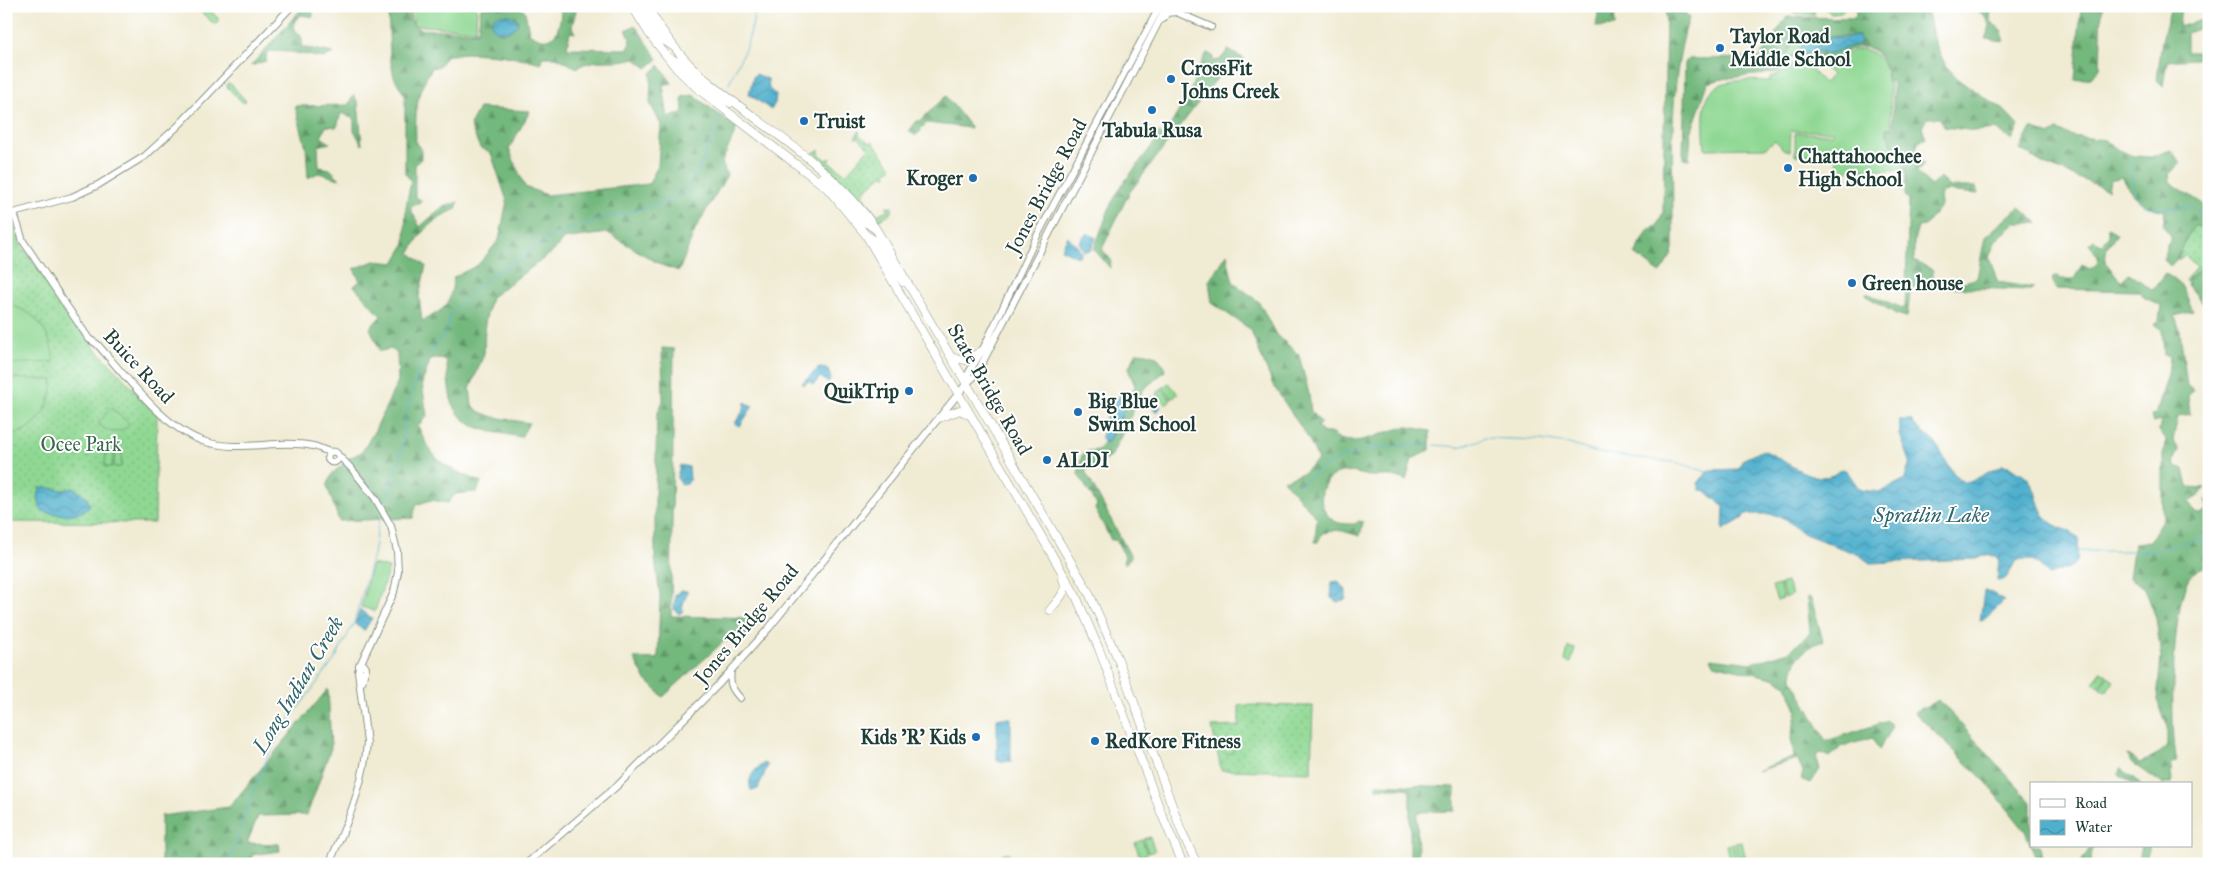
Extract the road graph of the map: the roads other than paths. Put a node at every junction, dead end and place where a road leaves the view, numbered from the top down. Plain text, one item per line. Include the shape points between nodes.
1 (292, 6) edge
2 (632, 6) edge
3 (640, 6) edge
4 (647, 6) edge
5 (1160, 6) edge
6 (1167, 6) edge
7 (1211, 26) dead end
8 (676, 48) junction
9 (1142, 51) junction
10 (666, 56) junction
11 (746, 110) junction
12 (800, 166) junction
13 (14, 213) junction
14 (6, 215) edge
15 (1044, 222) junction
16 (876, 229) junction
17 (866, 235) junction
18 (1020, 272) junction
19 (1027, 275) junction
20 (919, 300) junction
21 (1010, 310) junction
22 (982, 351) junction
23 (953, 358) junction
24 (953, 383) junction
25 (967, 383) junction
26 (959, 393) junction
27 (939, 418) junction
28 (973, 418) junction
29 (1049, 548) junction
30 (1050, 610) dead end
31 (731, 670) junction
32 (740, 698) dead end
33 (329, 864) edge
34 (526, 864) edge
35 (1183, 864) edge
36 (1197, 864) edge

1 - 13 main road via 178,126 145,156 72,197
2 - 10 highway, State Bridge Road
3 - 8 highway via 664,43
4 - 8 highway, State Bridge Road
5 - 15 main road, Jones Bridge Road
6 - 9 main road, Jones Bridge Road
7 - 9 main road via 1170,12
8 - 11 highway, State Bridge Road via 702,77
9 - 19 main road, Jones Bridge Road
10 - 11 highway via 681,64 718,96
10 - 12 highway, State Bridge Road via 698,89
11 - 16 highway, State Bridge Road via 840,184
12 - 16 highway via 831,185 864,222
12 - 17 highway, State Bridge Road via 827,188
13 - 14 main road
13 - 33 main road, Buice Road via 23,241 89,339 171,424 189,436 207,442 312,446 329,455 336,452 337,459 354,472 376,498 391,526 398,561 394,592 362,669 367,743 362,778
15 - 18 main road, Jones Bridge Road
15 - 19 main road
16 - 20 highway, State Bridge Road
17 - 20 highway via 877,242
17 - 24 highway, State Bridge Road
18 - 21 main road
18 - 22 main road, Jones Bridge Road
19 - 21 main road, Jones Bridge Road
20 - 23 highway, State Bridge Road
21 - 25 main road, Jones Bridge Road via 976,375
22 - 23 highway via 966,360
22 - 25 main road, Jones Bridge Road via 968,374
23 - 25 highway, State Bridge Road
24 - 25 highway
24 - 26 highway, State Bridge Road
25 - 26 main road, Jones Bridge Road
25 - 36 highway, State Bridge Road via 1088,591 1118,659
26 - 27 main road, Jones Bridge Road
26 - 28 highway, State Bridge Road
27 - 28 highway via 960,410
27 - 31 main road, Jones Bridge Road
28 - 29 highway, State Bridge Road
29 - 30 highway, State Bridge Road via 1066,586
29 - 35 highway, State Bridge Road via 1076,596 1099,649
31 - 32 main road via 732,689
31 - 34 main road, Jones Bridge Road via 617,786

